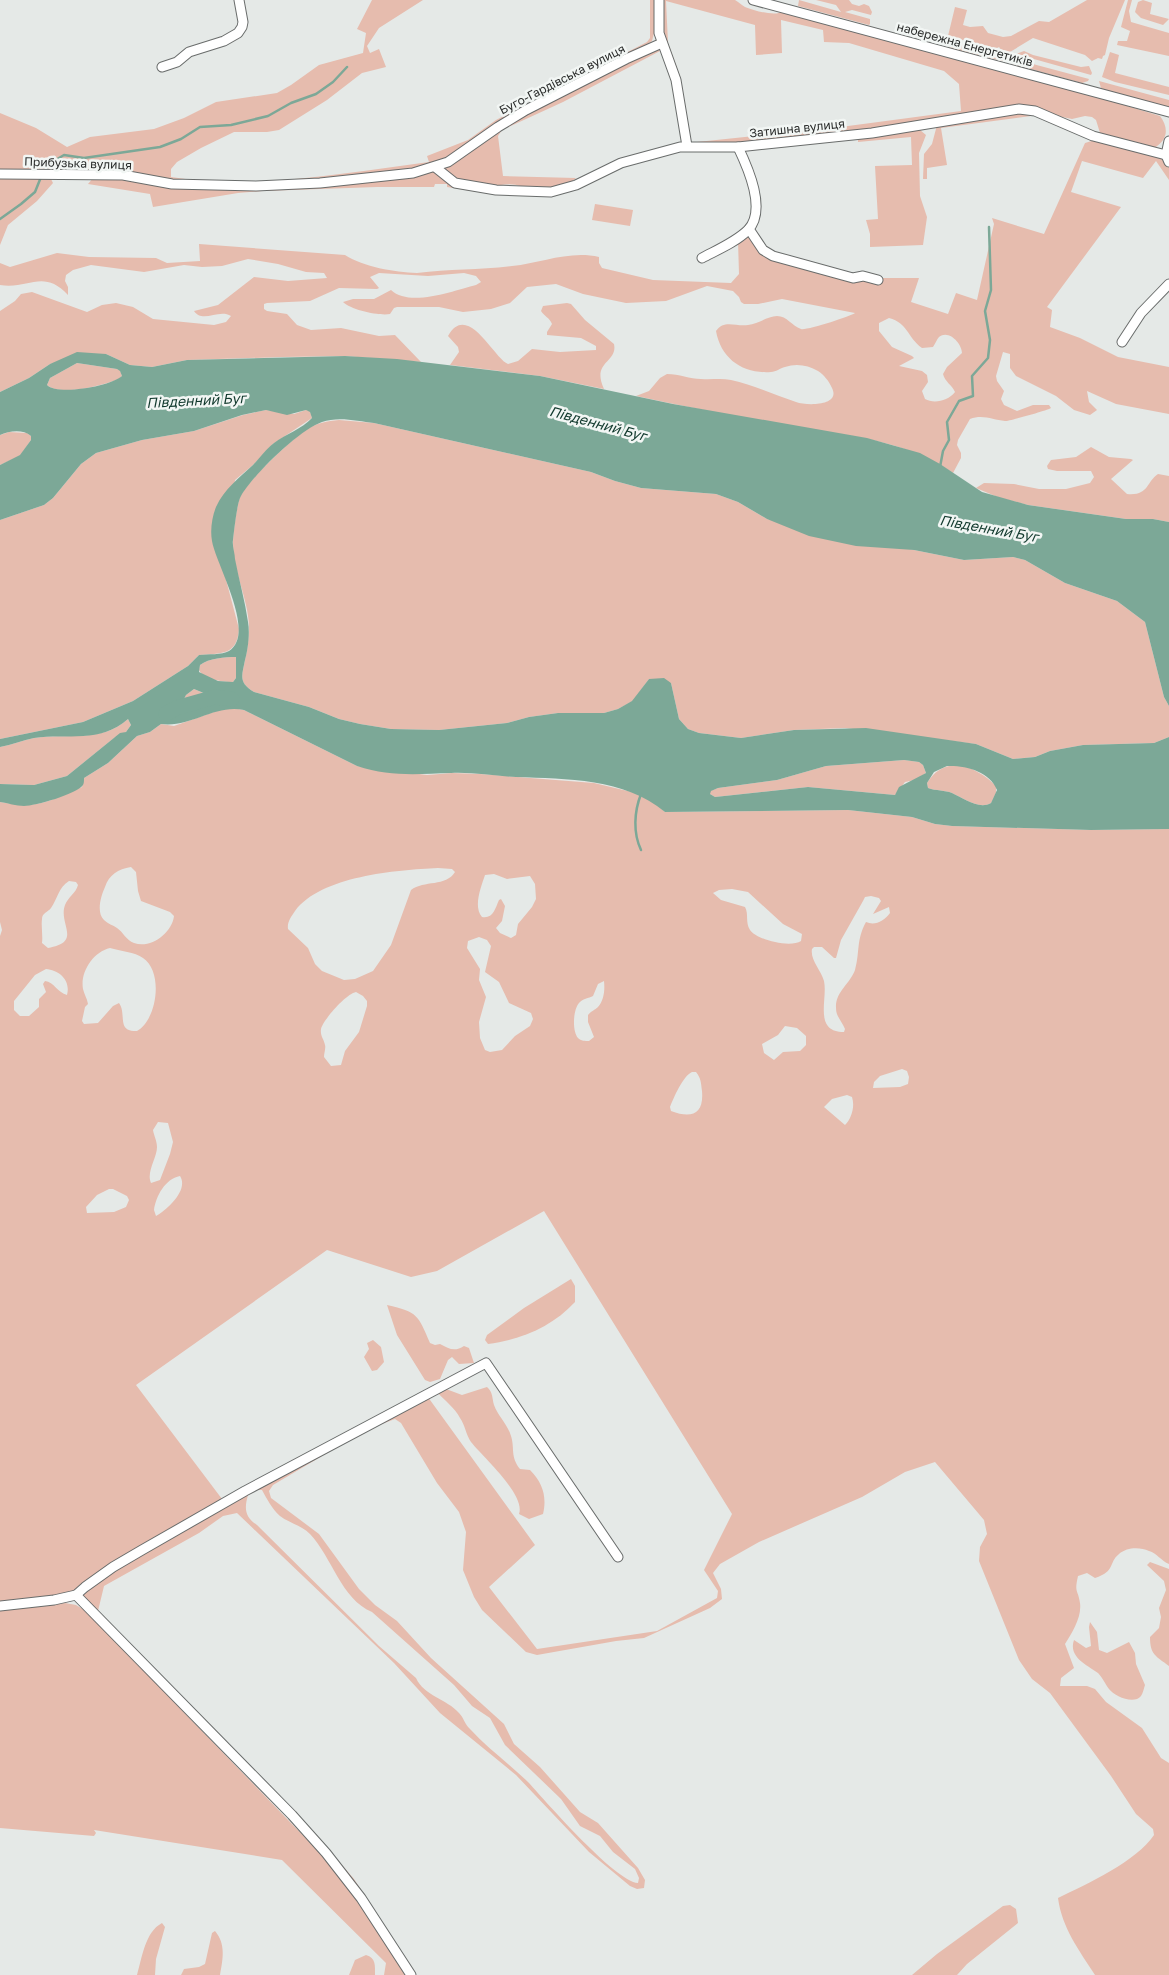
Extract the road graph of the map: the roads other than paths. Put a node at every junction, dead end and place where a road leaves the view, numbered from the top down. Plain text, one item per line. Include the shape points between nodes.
1 (239, 0) edge
2 (659, 0) edge
3 (753, 0) edge
4 (662, 44) junction
5 (162, 67) dead end
6 (1169, 112) edge
7 (1169, 141) edge
8 (687, 146) junction
9 (738, 146) junction
10 (1167, 158) edge
11 (435, 167) junction
12 (0, 174) edge
13 (275, 186) joint
14 (749, 229) junction
15 (702, 258) dead end
16 (878, 280) dead end
17 (1169, 284) edge
18 (1122, 342) dead end
19 (618, 1558) dead end
20 (76, 1595) junction
21 (0, 1606) edge
22 (411, 1975) edge

1 - 5 street via 243,22 238,33 189,52 177,62
2 - 4 street via 658,29
3 - 6 street, набережна Енергетиків
4 - 8 street via 676,80
4 - 11 street, Буго-Гардівська вулиця via 526,110 455,158
7 - 10 street
8 - 9 street, Затишна вулиця
8 - 11 street, Затишна вулиця via 620,163 576,185 551,192 496,190 459,184
9 - 10 street, Затишна вулиця via 872,133 1019,109 1035,111 1093,136
9 - 14 street via 749,170 756,201 757,210
11 - 13 street, Буго-Гардівська вулиця via 390,176
12 - 13 street, Прибузька вулиця via 130,175 172,184
14 - 15 street
14 - 16 street via 763,250 773,256 853,278 863,276
17 - 18 street via 1141,313
19 - 20 street via 486,1363 159,1540 113,1567
20 - 21 street
20 - 22 street via 326,1852

